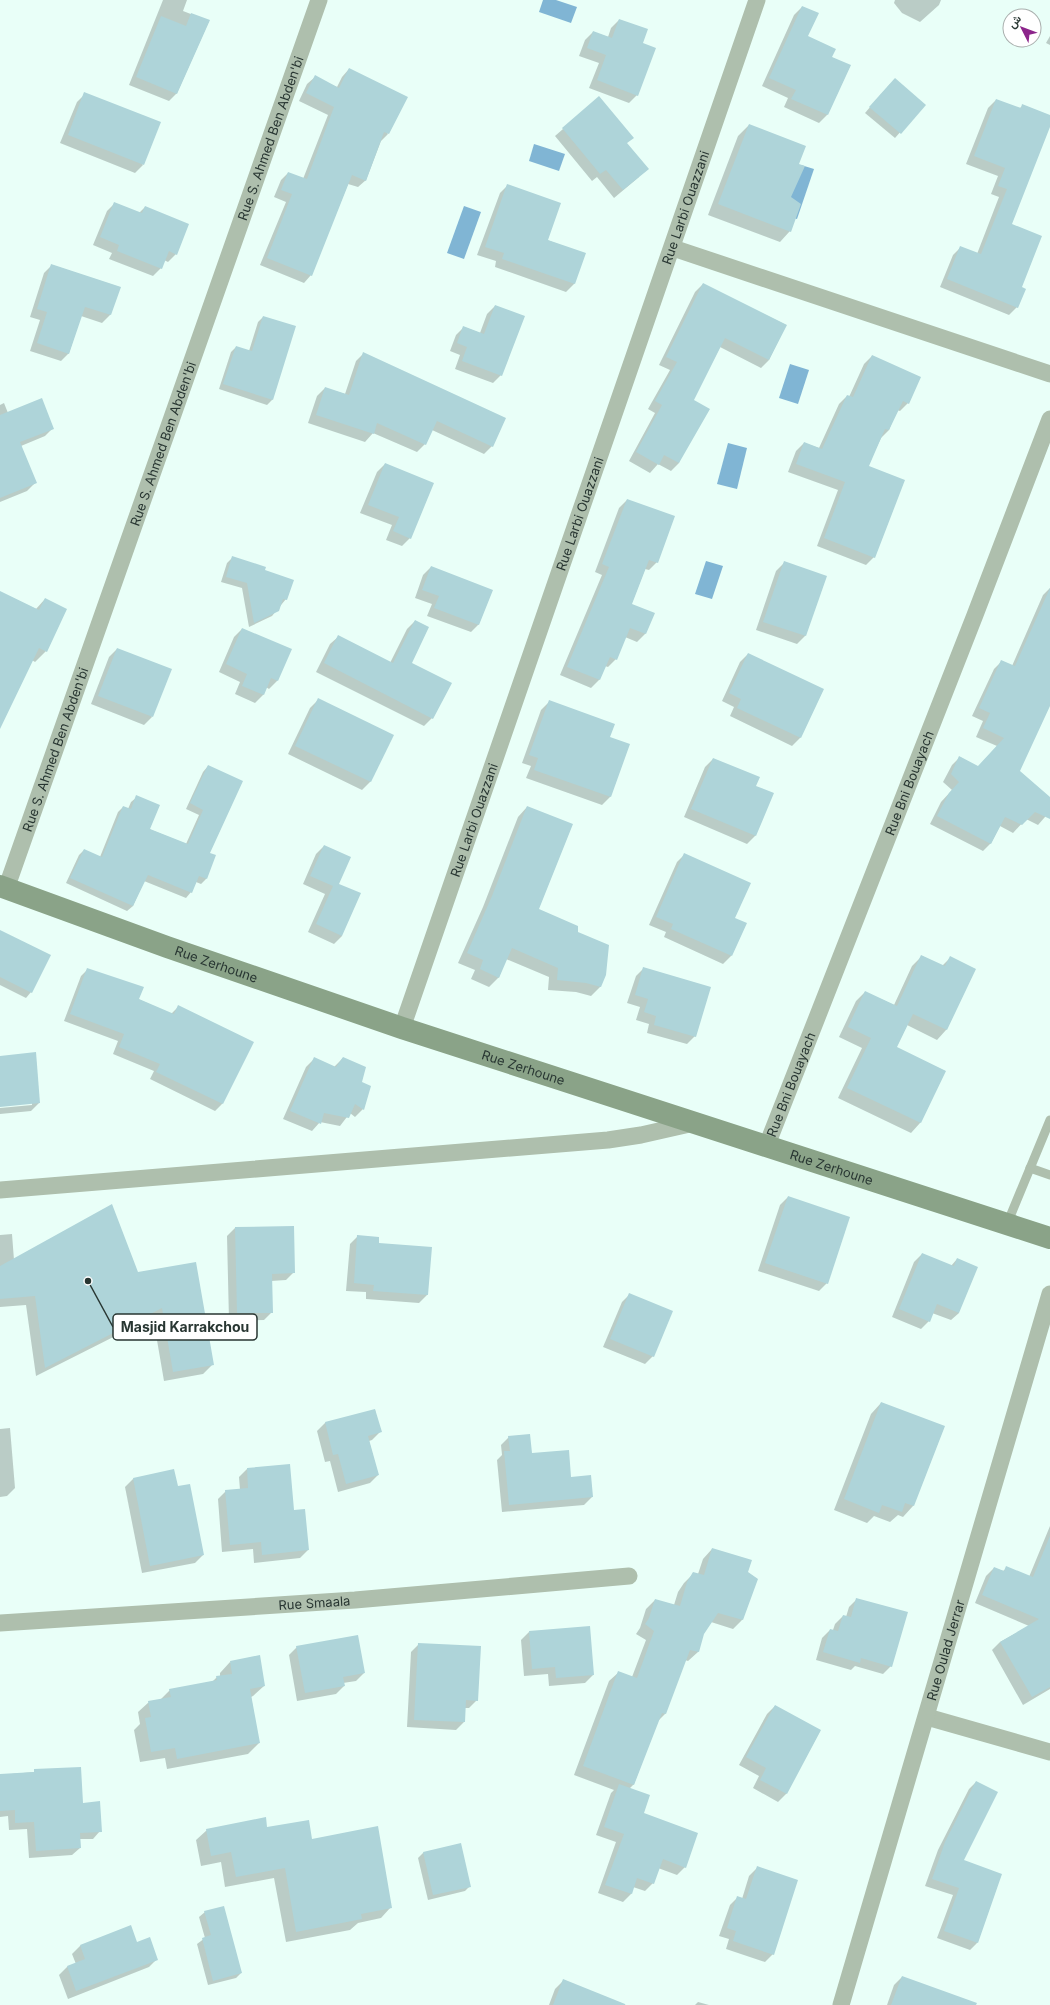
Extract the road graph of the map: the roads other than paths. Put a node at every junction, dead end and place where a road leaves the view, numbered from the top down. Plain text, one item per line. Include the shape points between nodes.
1 (319, 0) edge
2 (758, 0) edge
3 (673, 248) junction
4 (1050, 374) edge
5 (1050, 419) edge
6 (3, 888) edge
7 (402, 1028) junction
8 (1050, 1120) edge
9 (694, 1123) junction
10 (767, 1145) junction
11 (1030, 1168) junction
12 (1050, 1175) edge
13 (0, 1190) edge
14 (1007, 1224) junction
15 (1050, 1238) edge
16 (1050, 1294) edge
17 (629, 1576) dead end
18 (0, 1623) edge
19 (927, 1717) junction
20 (1050, 1752) edge
21 (842, 2005) edge

1 - 6 street, Rue S. Ahmed Ben Abden'bi
2 - 3 street, Rue Larbi Ouazzani
3 - 4 street
3 - 7 street, Rue Larbi Ouazzani
5 - 10 street, Rue Bni Bouayach
6 - 7 street, Rue Zerhoune
7 - 9 street, Rue Zerhoune
8 - 11 lane
9 - 10 street, Rue Zerhoune
9 - 13 street via 608,1140
10 - 14 street, Rue Zerhoune
11 - 12 lane
11 - 14 lane
14 - 15 street, Rue Zerhoune
16 - 19 street, Rue Oulad Jerrar
17 - 18 street, Rue Smaala via 355,1600
19 - 20 street
19 - 21 street, Rue Oulad Jerrar

